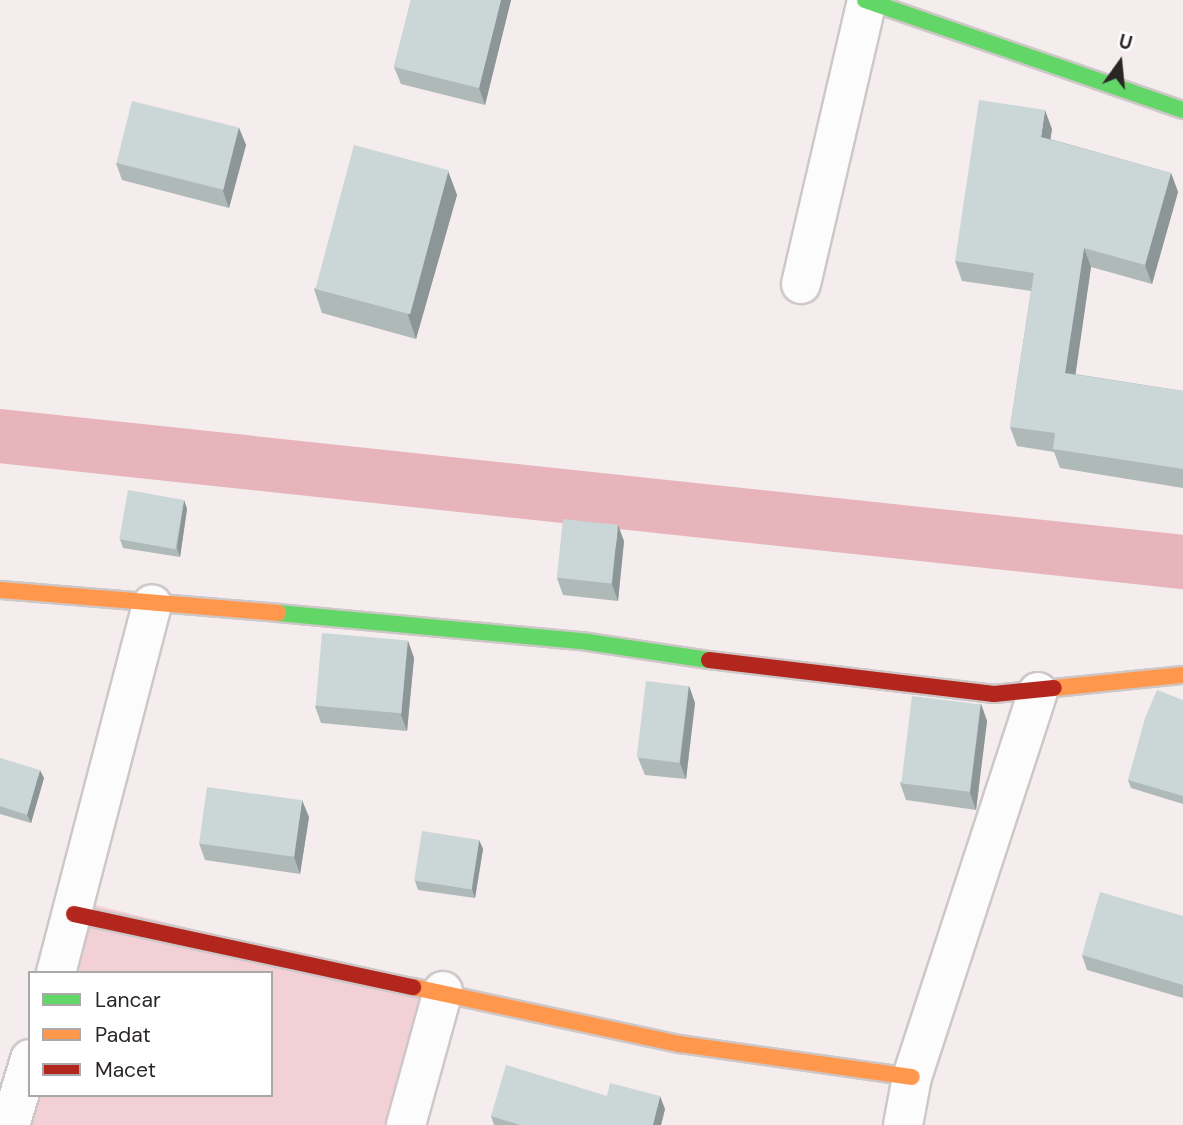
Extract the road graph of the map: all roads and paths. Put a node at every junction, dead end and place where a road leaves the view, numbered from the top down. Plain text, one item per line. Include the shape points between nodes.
1 (866, 0) edge
2 (1183, 110) edge
3 (801, 284) dead end
4 (0, 590) edge
5 (152, 604) junction
6 (1183, 676) edge
7 (1038, 692) junction
8 (74, 914) junction
9 (57, 971) edge
10 (443, 991) junction
11 (28, 1066) edge
12 (912, 1077) junction
13 (10, 1125) edge
14 (406, 1125) edge
15 (903, 1125) edge

1 - 2 street
1 - 3 street
4 - 5 street
5 - 7 street via 588,642 953,691
5 - 8 street
6 - 7 street
7 - 12 street
8 - 9 street
8 - 10 street
10 - 12 street via 680,1044
10 - 14 street
11 - 13 street
12 - 15 street

